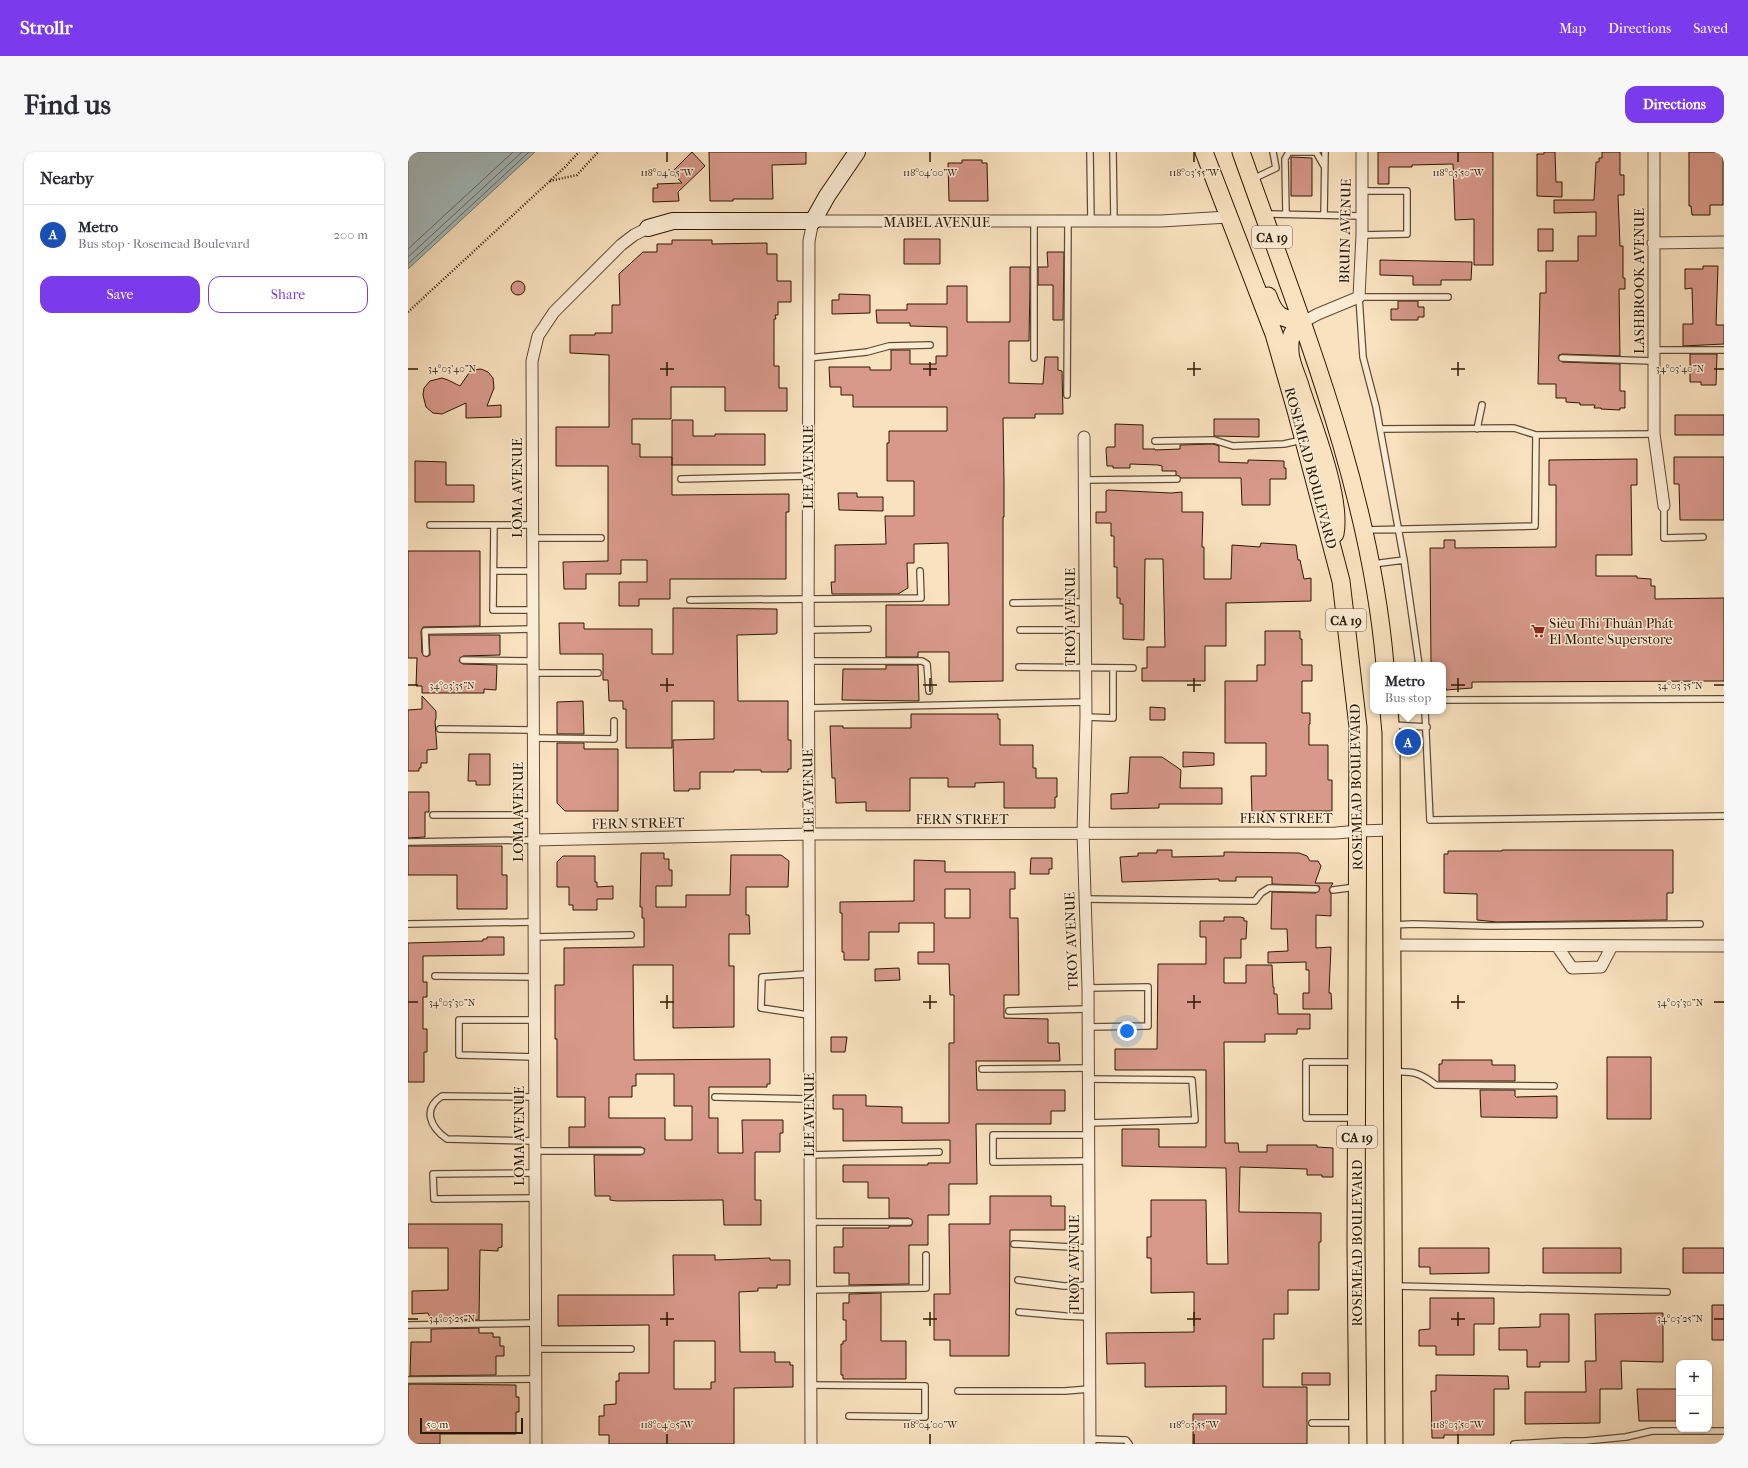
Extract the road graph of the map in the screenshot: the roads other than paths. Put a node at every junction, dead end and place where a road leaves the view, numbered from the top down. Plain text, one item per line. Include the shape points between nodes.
1 (857, 152) edge
2 (1090, 152) edge
3 (1113, 152) edge
4 (1204, 152) edge
5 (1241, 152) edge
6 (1273, 152) edge
7 (1324, 152) edge
8 (1362, 152) edge
9 (1654, 152) edge
10 (1324, 166) junction
11 (1251, 180) junction
12 (1362, 191) junction
13 (1263, 214) junction
14 (1286, 214) junction
15 (1324, 215) junction
16 (1362, 216) junction
17 (1228, 217) junction
18 (813, 221) junction
19 (1091, 221) junction
20 (1114, 221) junction
21 (1034, 222) junction
22 (1068, 222) junction
23 (648, 228) joint
24 (1362, 235) junction
25 (1724, 242) edge
26 (1653, 243) junction
27 (1359, 296) junction
28 (1448, 297) dead end
29 (1303, 322) junction
30 (930, 345) dead end
31 (1724, 350) edge
32 (1653, 355) junction
33 (808, 358) junction
34 (1034, 358) dead end
35 (1562, 358) dead end
36 (1067, 395) dead end
37 (1482, 405) dead end
38 (1380, 429) junction
39 (1477, 429) junction
40 (1654, 434) junction
41 (1536, 435) junction
42 (1084, 437) dead end
43 (1304, 440) junction
44 (1155, 441) dead end
45 (808, 476) junction
46 (680, 479) dead end
47 (1178, 479) dead end
48 (1084, 480) junction
49 (1664, 506) joint
50 (494, 524) junction
51 (532, 524) junction
52 (430, 525) dead end
53 (1399, 529) junction
54 (1363, 530) junction
55 (1703, 537) dead end
56 (532, 538) junction
57 (601, 538) dead end
58 (1332, 546) junction
59 (1404, 560) junction
60 (1371, 564) junction
61 (532, 571) junction
62 (494, 572) junction
63 (920, 572) dead end
64 (690, 600) dead end
65 (808, 600) junction
66 (1085, 602) junction
67 (1013, 603) dead end
68 (532, 610) junction
69 (532, 629) junction
70 (868, 629) dead end
71 (807, 630) junction
72 (1020, 630) dead end
73 (1086, 630) junction
74 (426, 653) dead end
75 (463, 660) dead end
76 (533, 661) junction
77 (807, 661) junction
78 (1385, 662) edge
79 (1419, 662) edge
80 (1019, 668) dead end
81 (1086, 668) junction
82 (1113, 668) junction
83 (1133, 668) dead end
84 (533, 673) junction
85 (598, 673) dead end
86 (929, 691) dead end
87 (1724, 699) edge
88 (1446, 700) edge
89 (1086, 702) junction
90 (807, 708) junction
91 (1425, 714) edge
92 (1086, 717) junction
93 (1390, 718) edge
94 (614, 721) dead end
95 (1427, 727) junction
96 (440, 729) dead end
97 (533, 734) junction
98 (433, 814) dead end
99 (533, 815) junction
100 (1724, 816) edge
101 (1391, 830) junction
102 (1359, 831) junction
103 (1083, 833) junction
104 (809, 834) junction
105 (533, 840) junction
106 (408, 842) edge
107 (1358, 887) junction
108 (1316, 889) dead end
109 (1332, 890) dead end
110 (1084, 899) junction
111 (533, 922) junction
112 (408, 924) edge
113 (1700, 924) dead end
114 (1391, 926) junction
115 (631, 935) dead end
116 (533, 937) junction
117 (1391, 945) junction
118 (1557, 946) junction
119 (1612, 946) junction
120 (1724, 946) edge
121 (808, 974) junction
122 (435, 976) dead end
123 (534, 977) junction
124 (1088, 988) junction
125 (1088, 1009) junction
126 (1009, 1011) dead end
127 (808, 1015) junction
128 (534, 1020) junction
129 (1088, 1027) junction
130 (534, 1057) junction
131 (1357, 1062) junction
132 (1088, 1068) junction
133 (982, 1069) dead end
134 (1392, 1072) junction
135 (1088, 1079) junction
136 (1554, 1086) dead end
137 (534, 1097) junction
138 (715, 1097) dead end
139 (808, 1099) junction
140 (1357, 1118) junction
141 (1088, 1123) junction
142 (1088, 1135) junction
143 (534, 1146) junction
144 (641, 1151) dead end
145 (939, 1152) dead end
146 (809, 1155) junction
147 (1088, 1161) junction
148 (535, 1173) junction
149 (534, 1198) junction
150 (809, 1222) junction
151 (909, 1222) dead end
152 (1014, 1244) dead end
153 (1089, 1248) junction
154 (926, 1255) dead end
155 (1018, 1280) dead end
156 (1089, 1285) junction
157 (1393, 1286) junction
158 (810, 1290) junction
159 (1667, 1292) dead end
160 (1019, 1312) dead end
161 (1089, 1317) junction
162 (535, 1323) junction
163 (408, 1324) edge
164 (535, 1349) junction
165 (631, 1349) dead end
166 (535, 1379) junction
167 (408, 1380) edge
168 (810, 1385) junction
169 (1089, 1389) junction
170 (958, 1391) dead end
171 (849, 1416) dead end
172 (1312, 1423) dead end
173 (1357, 1424) junction
174 (1724, 1431) edge
175 (1090, 1441) edge
176 (1585, 1443) edge
177 (536, 1444) edge
178 (811, 1444) edge
179 (1129, 1444) edge
180 (1358, 1444) edge
181 (1394, 1444) edge
182 (1514, 1444) edge

1 - 18 street, LEE AVENUE
2 - 19 lane
3 - 20 lane
4 - 17 main road, ROSEMEAD BOULEVARD / CA 19
5 - 11 main road, CA 19
6 - 11 lane via 1276,168
7 - 10 lane
8 - 12 street, BRUIN AVENUE
9 - 26 street, LASHBROOK AVENUE
10 - 14 lane via 1316,152 1289,152 1285,159
10 - 15 lane
11 - 13 main road, CA 19
12 - 16 street, BRUIN AVENUE
12 - 24 lane via 1407,191 1407,234
13 - 14 lane
13 - 29 main road, CA 19
14 - 15 lane
15 - 16 lane
16 - 24 street, BRUIN AVENUE
17 - 20 street, MABEL AVENUE
17 - 29 main road via 1237,220 1250,242 1276,314
17 - 43 main road, ROSEMEAD BOULEVARD / CA 19 via 1274,334
18 - 21 street, MABEL AVENUE
18 - 23 street, MABEL AVENUE via 673,221
18 - 33 street, LEE AVENUE via 809,241
19 - 20 street, MABEL AVENUE
19 - 22 street, MABEL AVENUE
21 - 22 street, MABEL AVENUE
21 - 34 lane
22 - 36 lane
23 - 51 street, LOMA AVENUE via 621,245 554,312 538,336 532,361
24 - 27 street, BRUIN AVENUE
25 - 26 street
26 - 32 street, LASHBROOK AVENUE
27 - 28 lane
27 - 29 street, BRUIN AVENUE
27 - 38 lane via 1363,357
29 - 54 main road, CA 19 via 1348,468
29 - 58 main road via 1292,333 1290,357 1326,464 1335,512
30 - 33 lane via 889,346 867,352
31 - 32 lane
32 - 35 lane
32 - 40 street, LASHBROOK AVENUE
33 - 45 street, LEE AVENUE
37 - 39 lane
38 - 39 lane
38 - 53 lane
39 - 41 lane via 1514,428
40 - 41 lane
40 - 49 street, LASHBROOK AVENUE
41 - 53 lane via 1535,526
42 - 48 street, TROY AVENUE
43 - 44 lane via 1284,444 1234,446 1214,440
43 - 58 main road, ROSEMEAD BOULEVARD / CA 19
45 - 46 lane
45 - 65 street, LEE AVENUE
47 - 48 lane
48 - 66 street, TROY AVENUE
49 - 55 lane via 1664,538
50 - 51 lane
50 - 52 lane
50 - 62 lane
51 - 56 street, LOMA AVENUE
53 - 54 lane
53 - 59 lane
54 - 60 main road, CA 19
56 - 57 lane
56 - 61 street, LOMA AVENUE
58 - 102 main road, ROSEMEAD BOULEVARD / CA 19 via 1341,581 1358,726
59 - 60 lane
59 - 79 lane
60 - 78 main road, CA 19
61 - 62 lane
61 - 68 street, LOMA AVENUE
62 - 68 lane via 493,610
63 - 65 lane via 921,598
64 - 65 lane
65 - 71 street, LEE AVENUE
66 - 67 lane
66 - 73 street, TROY AVENUE
68 - 69 street, LOMA AVENUE
69 - 74 lane via 426,631
69 - 76 street, LOMA AVENUE
70 - 71 lane
71 - 77 street, LEE AVENUE
72 - 73 lane
73 - 81 street, TROY AVENUE
75 - 76 lane
76 - 84 street, LOMA AVENUE
77 - 86 lane via 922,661 927,664
77 - 90 street, LEE AVENUE
80 - 81 lane
81 - 82 lane
81 - 89 street, TROY AVENUE
82 - 83 lane
82 - 92 lane via 1113,718
84 - 85 lane
84 - 97 street, LOMA AVENUE
87 - 88 lane
89 - 90 lane
89 - 92 street, TROY AVENUE
90 - 104 street, LEE AVENUE
91 - 95 lane
92 - 103 street, TROY AVENUE
93 - 95 lane
93 - 101 main road, CA 19
94 - 97 lane via 614,739
95 - 100 lane via 1430,820
96 - 97 lane
97 - 99 street, LOMA AVENUE
98 - 99 lane
99 - 105 street, LOMA AVENUE
101 - 102 street, FERN STREET
101 - 114 main road, CA 19
102 - 103 street, FERN STREET
102 - 107 main road, ROSEMEAD BOULEVARD / CA 19
103 - 104 street, FERN STREET
103 - 110 street, TROY AVENUE
104 - 105 street, FERN STREET
104 - 121 street, LEE AVENUE
105 - 106 lane
105 - 111 street, LOMA AVENUE
107 - 109 lane
107 - 131 main road, ROSEMEAD BOULEVARD / CA 19
108 - 110 lane via 1269,888 1255,901
110 - 124 street, TROY AVENUE
111 - 112 lane
111 - 116 street, LOMA AVENUE
113 - 114 lane
114 - 117 main road, CA 19
115 - 116 lane
116 - 123 street, LOMA AVENUE
117 - 118 street
117 - 134 main road, CA 19
118 - 119 street
118 - 119 street via 1572,968 1601,967
119 - 120 street
121 - 127 street, LEE AVENUE
121 - 127 lane via 762,977 761,1008
122 - 123 lane
123 - 128 street, LOMA AVENUE
124 - 125 street, TROY AVENUE
124 - 129 lane via 1148,987 1148,1026
125 - 126 lane
125 - 129 street, TROY AVENUE
127 - 139 street, LEE AVENUE
128 - 130 street, LOMA AVENUE
128 - 130 lane via 459,1020 459,1055
129 - 132 street, TROY AVENUE
130 - 137 street, LOMA AVENUE
131 - 140 main road, ROSEMEAD BOULEVARD / CA 19
131 - 140 lane via 1306,1062 1306,1118
132 - 133 lane
132 - 135 street, TROY AVENUE
134 - 136 lane via 1413,1071 1436,1085
134 - 157 main road, CA 19
135 - 141 street, TROY AVENUE
135 - 141 lane via 1192,1080 1195,1120
137 - 143 street, LOMA AVENUE
137 - 143 lane via 442,1096 434,1101 430,1108 431,1121 439,1134 447,1139
138 - 139 lane
139 - 146 street, LEE AVENUE
140 - 173 main road, ROSEMEAD BOULEVARD / CA 19
141 - 142 street, TROY AVENUE
142 - 147 street, TROY AVENUE
142 - 147 lane via 993,1135 993,1162
143 - 144 lane
143 - 148 street, LOMA AVENUE
145 - 146 lane
146 - 150 street, LEE AVENUE
147 - 153 street, TROY AVENUE
148 - 149 street, LOMA AVENUE
148 - 149 lane via 433,1174 434,1199
149 - 162 street, LOMA AVENUE
150 - 151 lane
150 - 158 street, LEE AVENUE
152 - 153 lane
153 - 156 street, TROY AVENUE
154 - 158 lane via 926,1288
155 - 156 lane via 1064,1286
156 - 161 street, TROY AVENUE
157 - 159 lane
157 - 181 main road, CA 19
158 - 168 street, LEE AVENUE
160 - 161 lane
161 - 169 street, TROY AVENUE
162 - 163 lane
162 - 164 street, LOMA AVENUE
164 - 165 lane
164 - 166 street, LOMA AVENUE
166 - 167 lane
166 - 177 street, LOMA AVENUE
168 - 171 lane via 925,1386 926,1417
168 - 178 street, LEE AVENUE
169 - 170 lane
169 - 175 street, TROY AVENUE
172 - 173 lane
173 - 180 main road, ROSEMEAD BOULEVARD / CA 19
174 - 176 lane via 1652,1431
175 - 179 lane via 1126,1440
176 - 182 lane via 1563,1441

